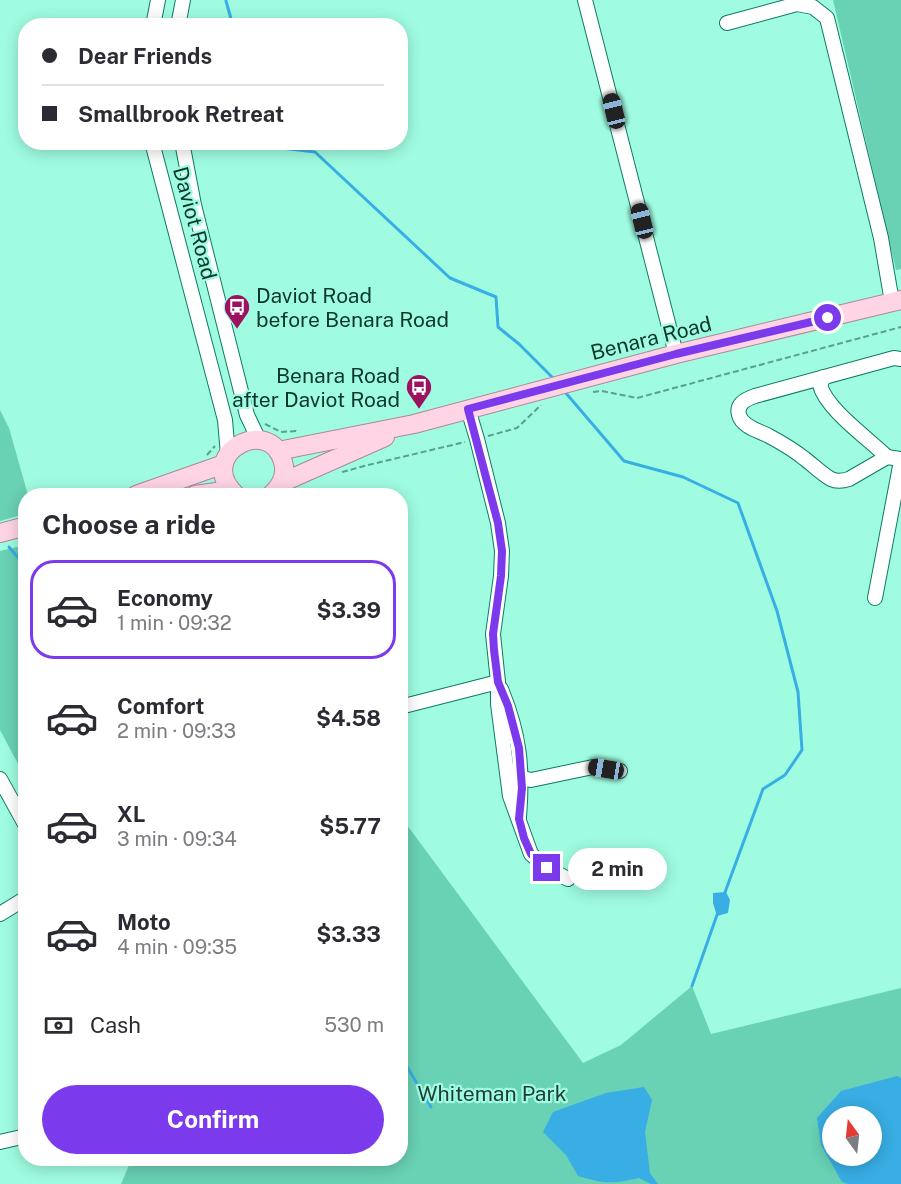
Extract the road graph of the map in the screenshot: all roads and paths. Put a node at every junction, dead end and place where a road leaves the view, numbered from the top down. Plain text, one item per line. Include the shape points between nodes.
1 (158, 0) edge
2 (183, 0) edge
3 (585, 0) edge
4 (155, 18) edge
5 (180, 18) edge
6 (728, 23) dead end
7 (154, 150) edge
8 (184, 150) edge
9 (897, 301) edge
10 (901, 327) edge
11 (676, 354) junction
12 (901, 359) edge
13 (824, 377) junction
14 (556, 391) junction
15 (584, 394) dead end
16 (468, 409) junction
17 (414, 424) junction
18 (259, 440) junction
19 (477, 440) junction
20 (278, 451) junction
21 (226, 459) junction
22 (896, 459) edge
23 (340, 473) dead end
24 (154, 488) edge
25 (231, 488) edge
26 (277, 488) edge
27 (278, 488) edge
28 (18, 528) edge
29 (0, 533) edge
30 (875, 598) dead end
31 (498, 682) junction
32 (408, 704) edge
33 (620, 771) dead end
34 (507, 774) junction
35 (521, 778) junction
36 (0, 779) edge
37 (18, 812) edge
38 (519, 819) junction
39 (568, 879) dead end
40 (18, 903) edge
41 (0, 914) edge
42 (18, 1138) edge
43 (0, 1142) edge

1 - 4 street
2 - 5 street
3 - 11 street
6 - 9 street via 797,4 813,7 826,18
7 - 21 street, Daviot Road via 225,420
8 - 18 street, Daviot Road via 244,404
9 - 11 main road, Benara Road
10 - 15 path via 637,398 602,391
11 - 14 main road, Benara Road
12 - 13 street
13 - 22 street via 821,389 832,405 853,428
13 - 22 street via 745,399 740,416 834,480 849,479
14 - 16 main road, Benara Road
14 - 19 path via 517,428
16 - 17 main road, Benara Road
16 - 19 street
17 - 20 main road, Benara Road
17 - 27 main road, Benara Road
18 - 20 main road
18 - 21 main road via 241,443
19 - 23 path
19 - 31 street via 502,551 493,634
20 - 26 main road via 284,475
21 - 24 main road
21 - 25 main road via 224,473
22 - 30 street
28 - 29 main road
31 - 32 street
31 - 34 street
31 - 35 street via 519,748
33 - 35 street via 593,767 531,780
34 - 35 street
34 - 38 street
35 - 38 street
36 - 37 street
38 - 39 street via 531,854
40 - 41 street
42 - 43 street

